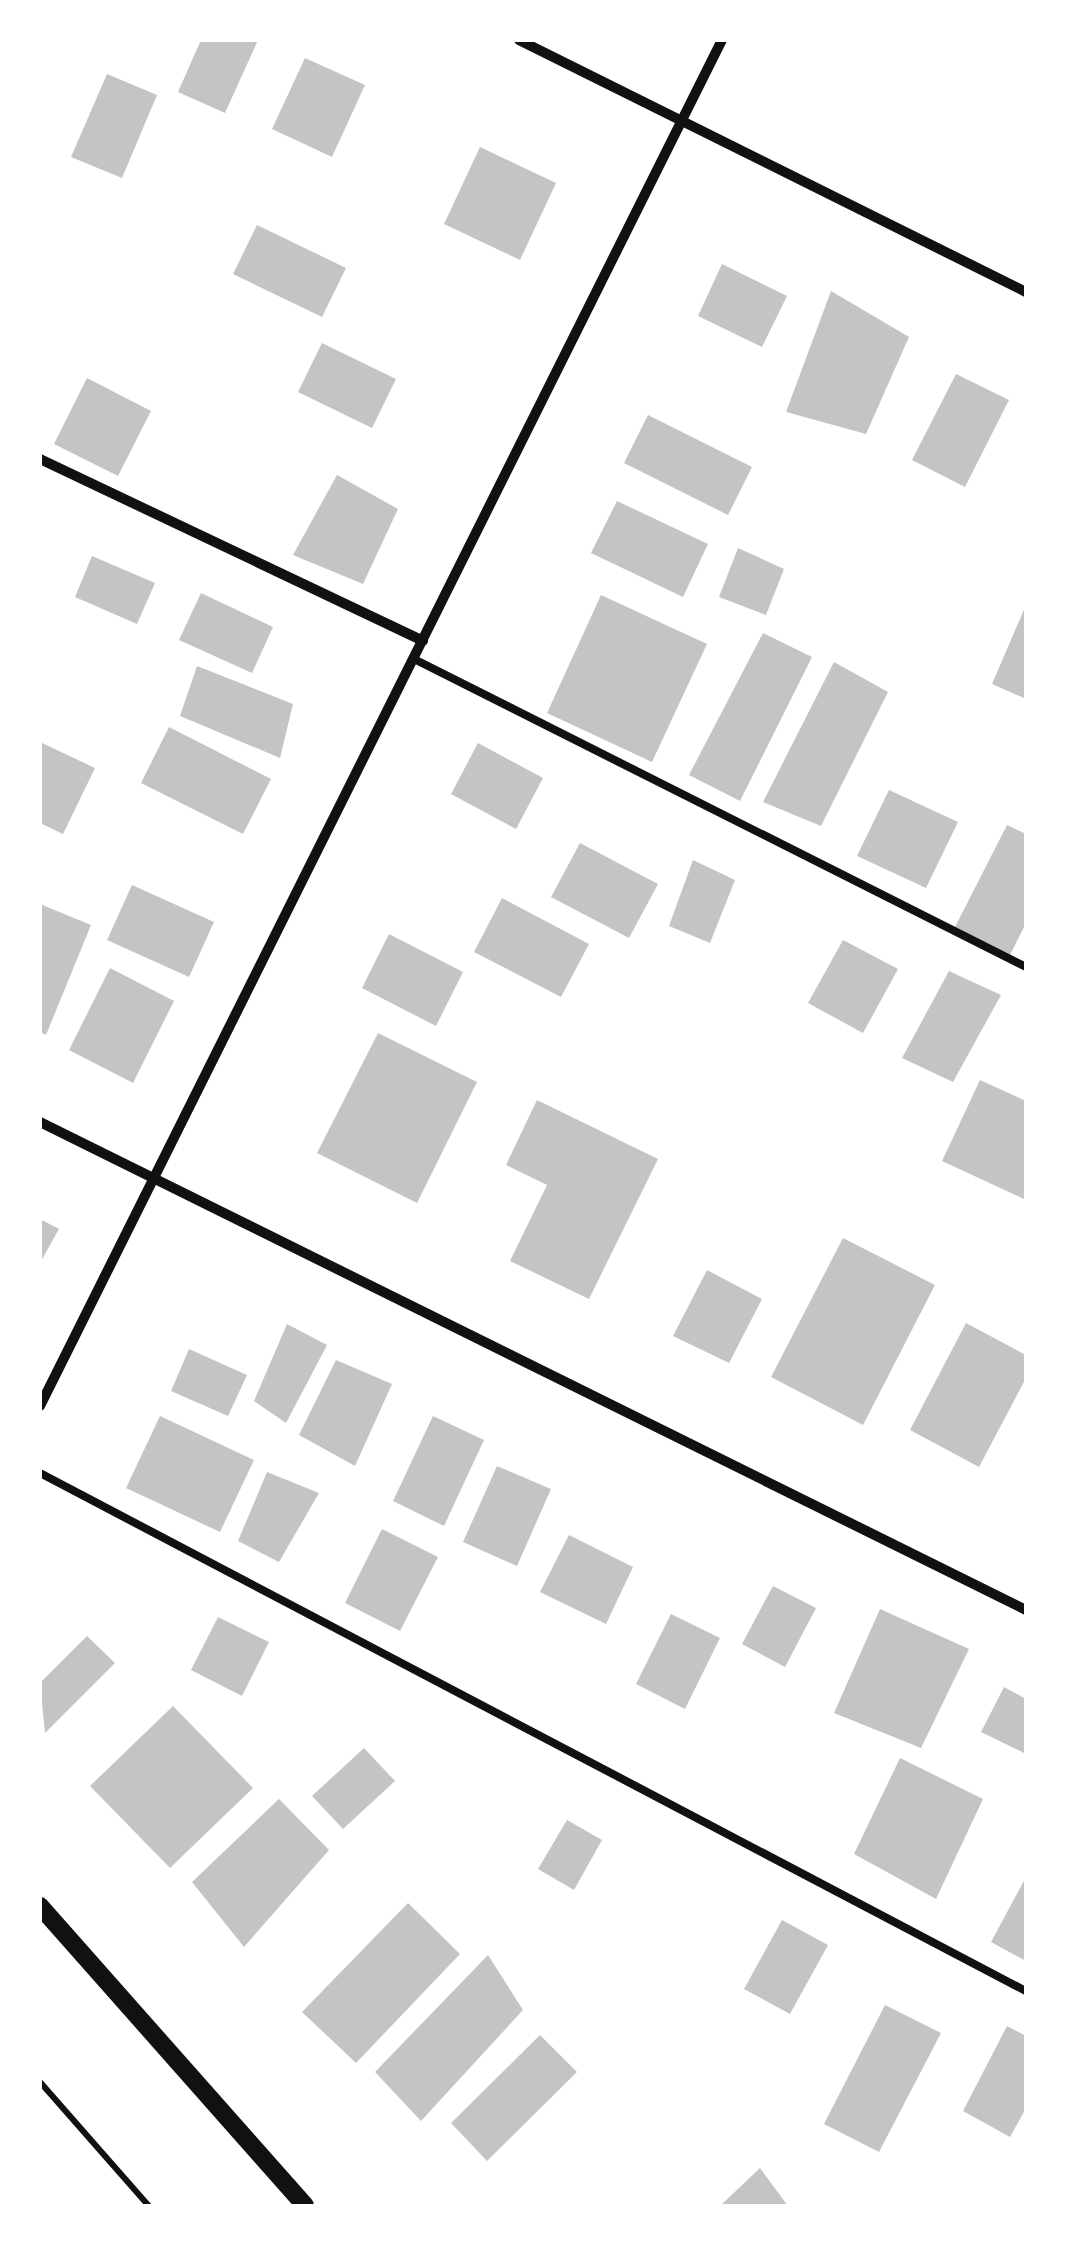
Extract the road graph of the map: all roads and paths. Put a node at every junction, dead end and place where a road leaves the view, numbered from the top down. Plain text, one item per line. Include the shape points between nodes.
1 (519, 40) edge
2 (722, 40) edge
3 (680, 124) junction
4 (1026, 292) edge
5 (40, 459) edge
6 (422, 641) junction
7 (414, 659) junction
8 (1026, 967) edge
9 (40, 1122) edge
10 (151, 1181) junction
11 (40, 1406) edge
12 (40, 1473) edge
13 (1026, 1610) edge
14 (40, 1906) edge
15 (1026, 1991) edge
16 (40, 2082) edge
17 (150, 2206) edge
18 (304, 2206) edge

1 - 3 street
2 - 3 street
3 - 4 street
3 - 6 street
5 - 6 street
6 - 7 street
7 - 8 lane
7 - 10 street
9 - 10 street
10 - 11 street
10 - 13 street
12 - 15 lane
14 - 18 street
16 - 17 path

